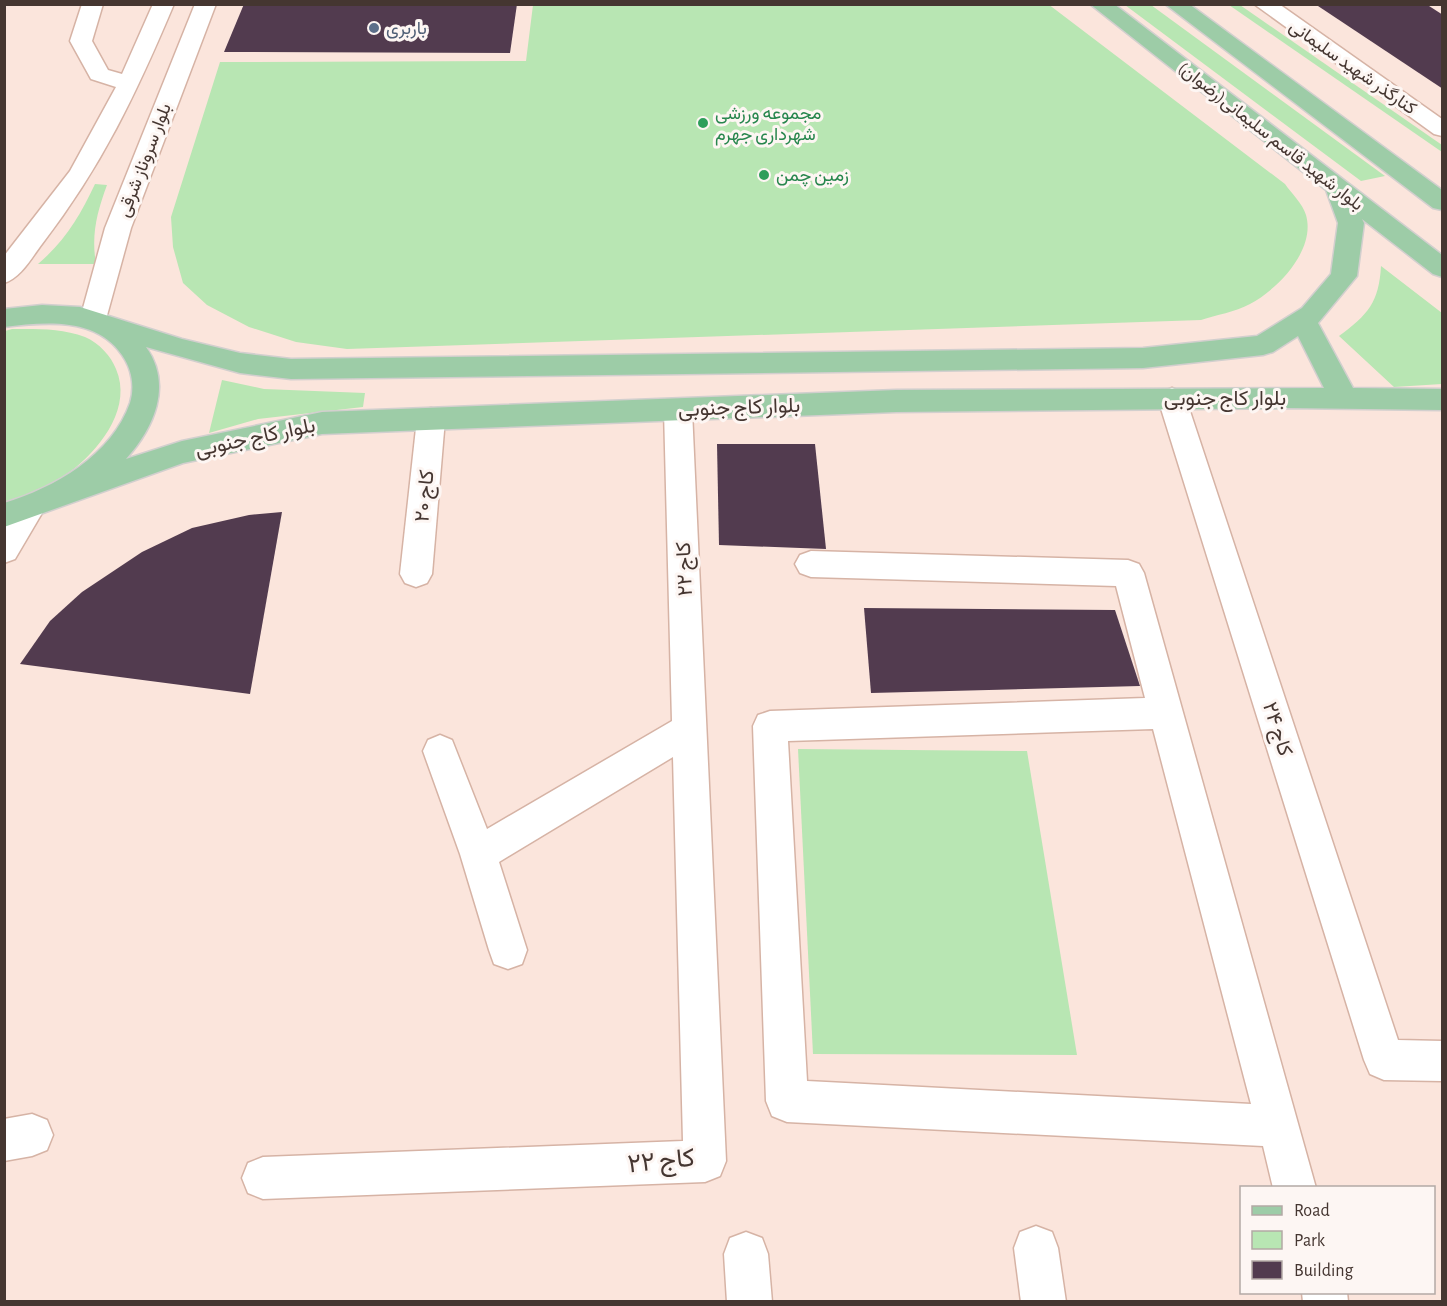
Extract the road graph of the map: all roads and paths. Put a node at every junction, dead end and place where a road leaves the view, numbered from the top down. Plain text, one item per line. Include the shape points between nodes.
1 (93, 4) edge
2 (165, 4) edge
3 (206, 4) edge
4 (1100, 4) edge
5 (1174, 4) edge
6 (1264, 4) edge
7 (129, 84) junction
8 (1443, 129) edge
9 (112, 165) junction
10 (1336, 186) junction
11 (1443, 202) edge
12 (1443, 268) edge
13 (4, 274) edge
14 (4, 318) edge
15 (1303, 320) junction
16 (99, 322) junction
17 (423, 367) junction
18 (1172, 399) junction
19 (1344, 399) junction
20 (1442, 402) edge
21 (678, 410) junction
22 (423, 419) junction
23 (27, 508) edge
24 (4, 550) edge
25 (811, 564) dead end
26 (416, 574) dead end
27 (1166, 713) junction
28 (690, 729) junction
29 (440, 751) dead end
30 (478, 854) junction
31 (508, 950) dead end
32 (1443, 1061) edge
33 (1279, 1126) junction
34 (263, 1178) dead end
35 (1294, 1186) edge
36 (1036, 1248) dead end
37 (746, 1254) dead end
38 (750, 1302) edge
39 (1044, 1302) edge

1 - 7 street via 81,41 99,74
2 - 7 street, بلوار سروناز شرقی
3 - 9 street, بلوار سروناز شرقی
4 - 10 main road, بلوار شهید قاسم سلیمانی(رضوان)
5 - 11 main road
6 - 8 street, کنارگذر شهید سلیمانی
7 - 9 street, بلوار سروناز شرقی via 99,142
9 - 13 street, بلوار سروناز شرقی via 32,241
9 - 16 street, بلوار سروناز شرقی via 118,228
10 - 12 main road, بلوار شهید قاسم سلیمانی(رضوان)
10 - 15 main road, بلوار کاج جنوبی via 1351,223 1344,276
14 - 16 main road, بلوار کاج جنوبی via 63,313
15 - 17 main road, بلوار کاج جنوبی via 1263,345 1143,358
15 - 19 main road
16 - 17 main road, بلوار کاج جنوبی via 240,363 291,369
16 - 23 main road via 131,344 146,371 144,404 126,440 93,473
17 - 22 main road
18 - 19 main road, بلوار کاج جنوبی
18 - 21 main road, بلوار کاج جنوبی via 896,401
18 - 32 street, کاج ۲۴ via 1384,1060
19 - 20 main road, بلوار کاج جنوبی
21 - 22 main road, بلوار کاج جنوبی
21 - 28 street, کاج ۲۲
22 - 23 main road, بلوار کاج جنوبی via 322,423 182,452
22 - 26 street, کاج ۲۰
23 - 24 street
25 - 27 street via 1128,573
27 - 33 street
27 - 33 street via 771,726 787,1101
28 - 30 street
28 - 34 street, کاج ۲۲ via 705,1161
29 - 30 street
30 - 31 street
33 - 35 street
36 - 39 street
37 - 38 street

